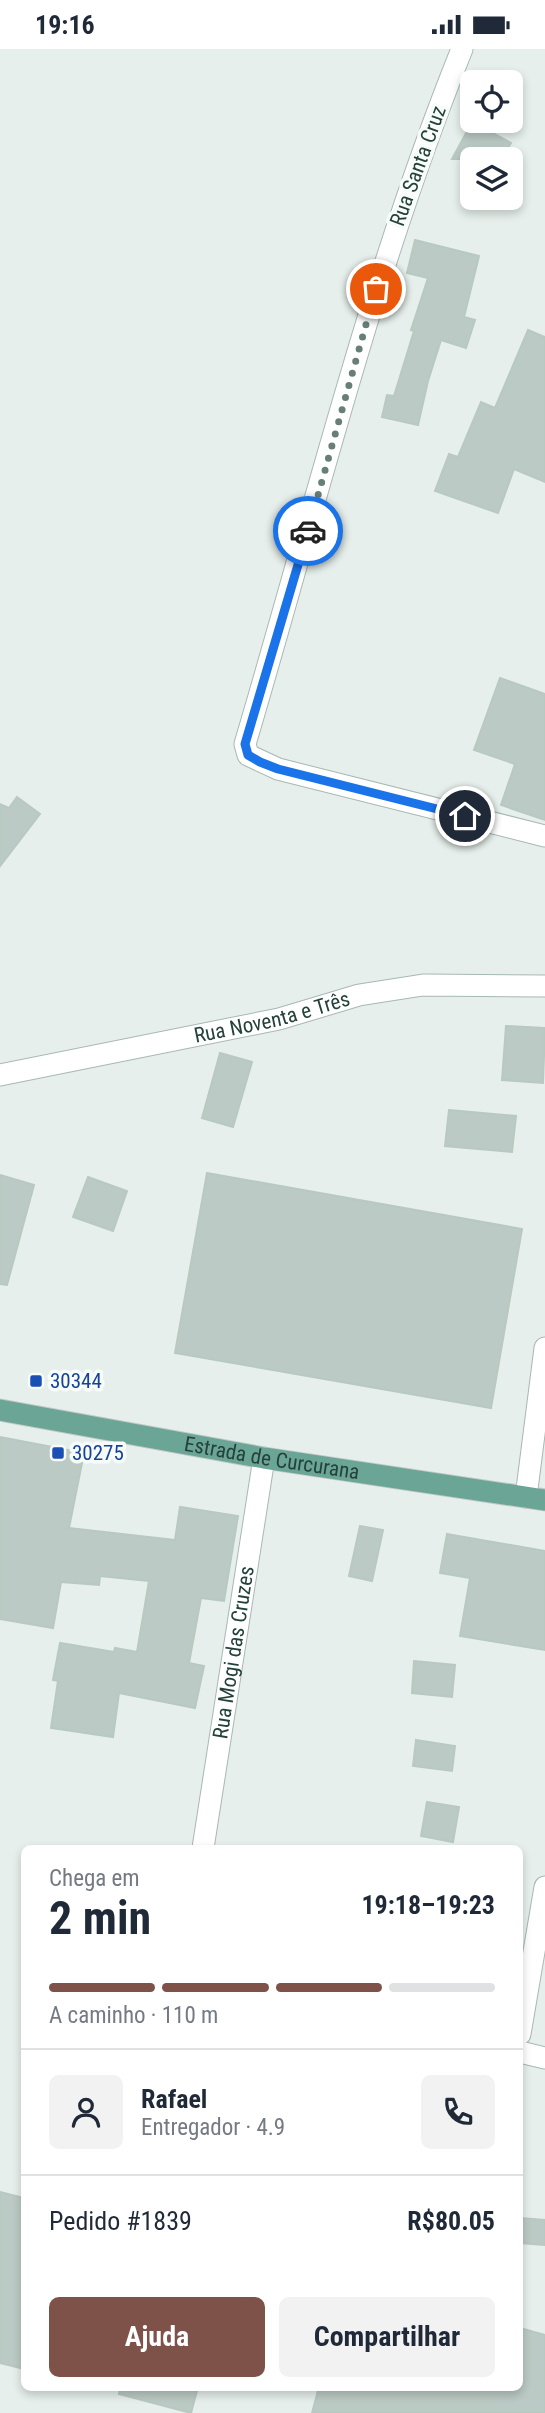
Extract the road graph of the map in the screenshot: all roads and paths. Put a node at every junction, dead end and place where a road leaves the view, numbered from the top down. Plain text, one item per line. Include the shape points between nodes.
1 (462, 49) edge
2 (545, 836) edge
3 (545, 986) edge
4 (0, 1075) edge
5 (545, 1348) edge
6 (0, 1411) edge
7 (264, 1458) junction
8 (535, 1499) edge
9 (203, 1845) edge
10 (545, 1887) edge
11 (523, 2016) edge
12 (523, 2053) edge
13 (545, 2057) edge

1 - 2 street, Rua Santa Cruz via 392,238 245,744 248,755 278,769
3 - 4 street, Rua Noventa e Três via 424,985 359,995 279,1019
5 - 8 street
6 - 7 main road, Estrada de Curcurana
7 - 8 main road, Estrada de Curcurana
7 - 9 street, Rua Mogi das Cruzes
10 - 11 street
12 - 13 street

